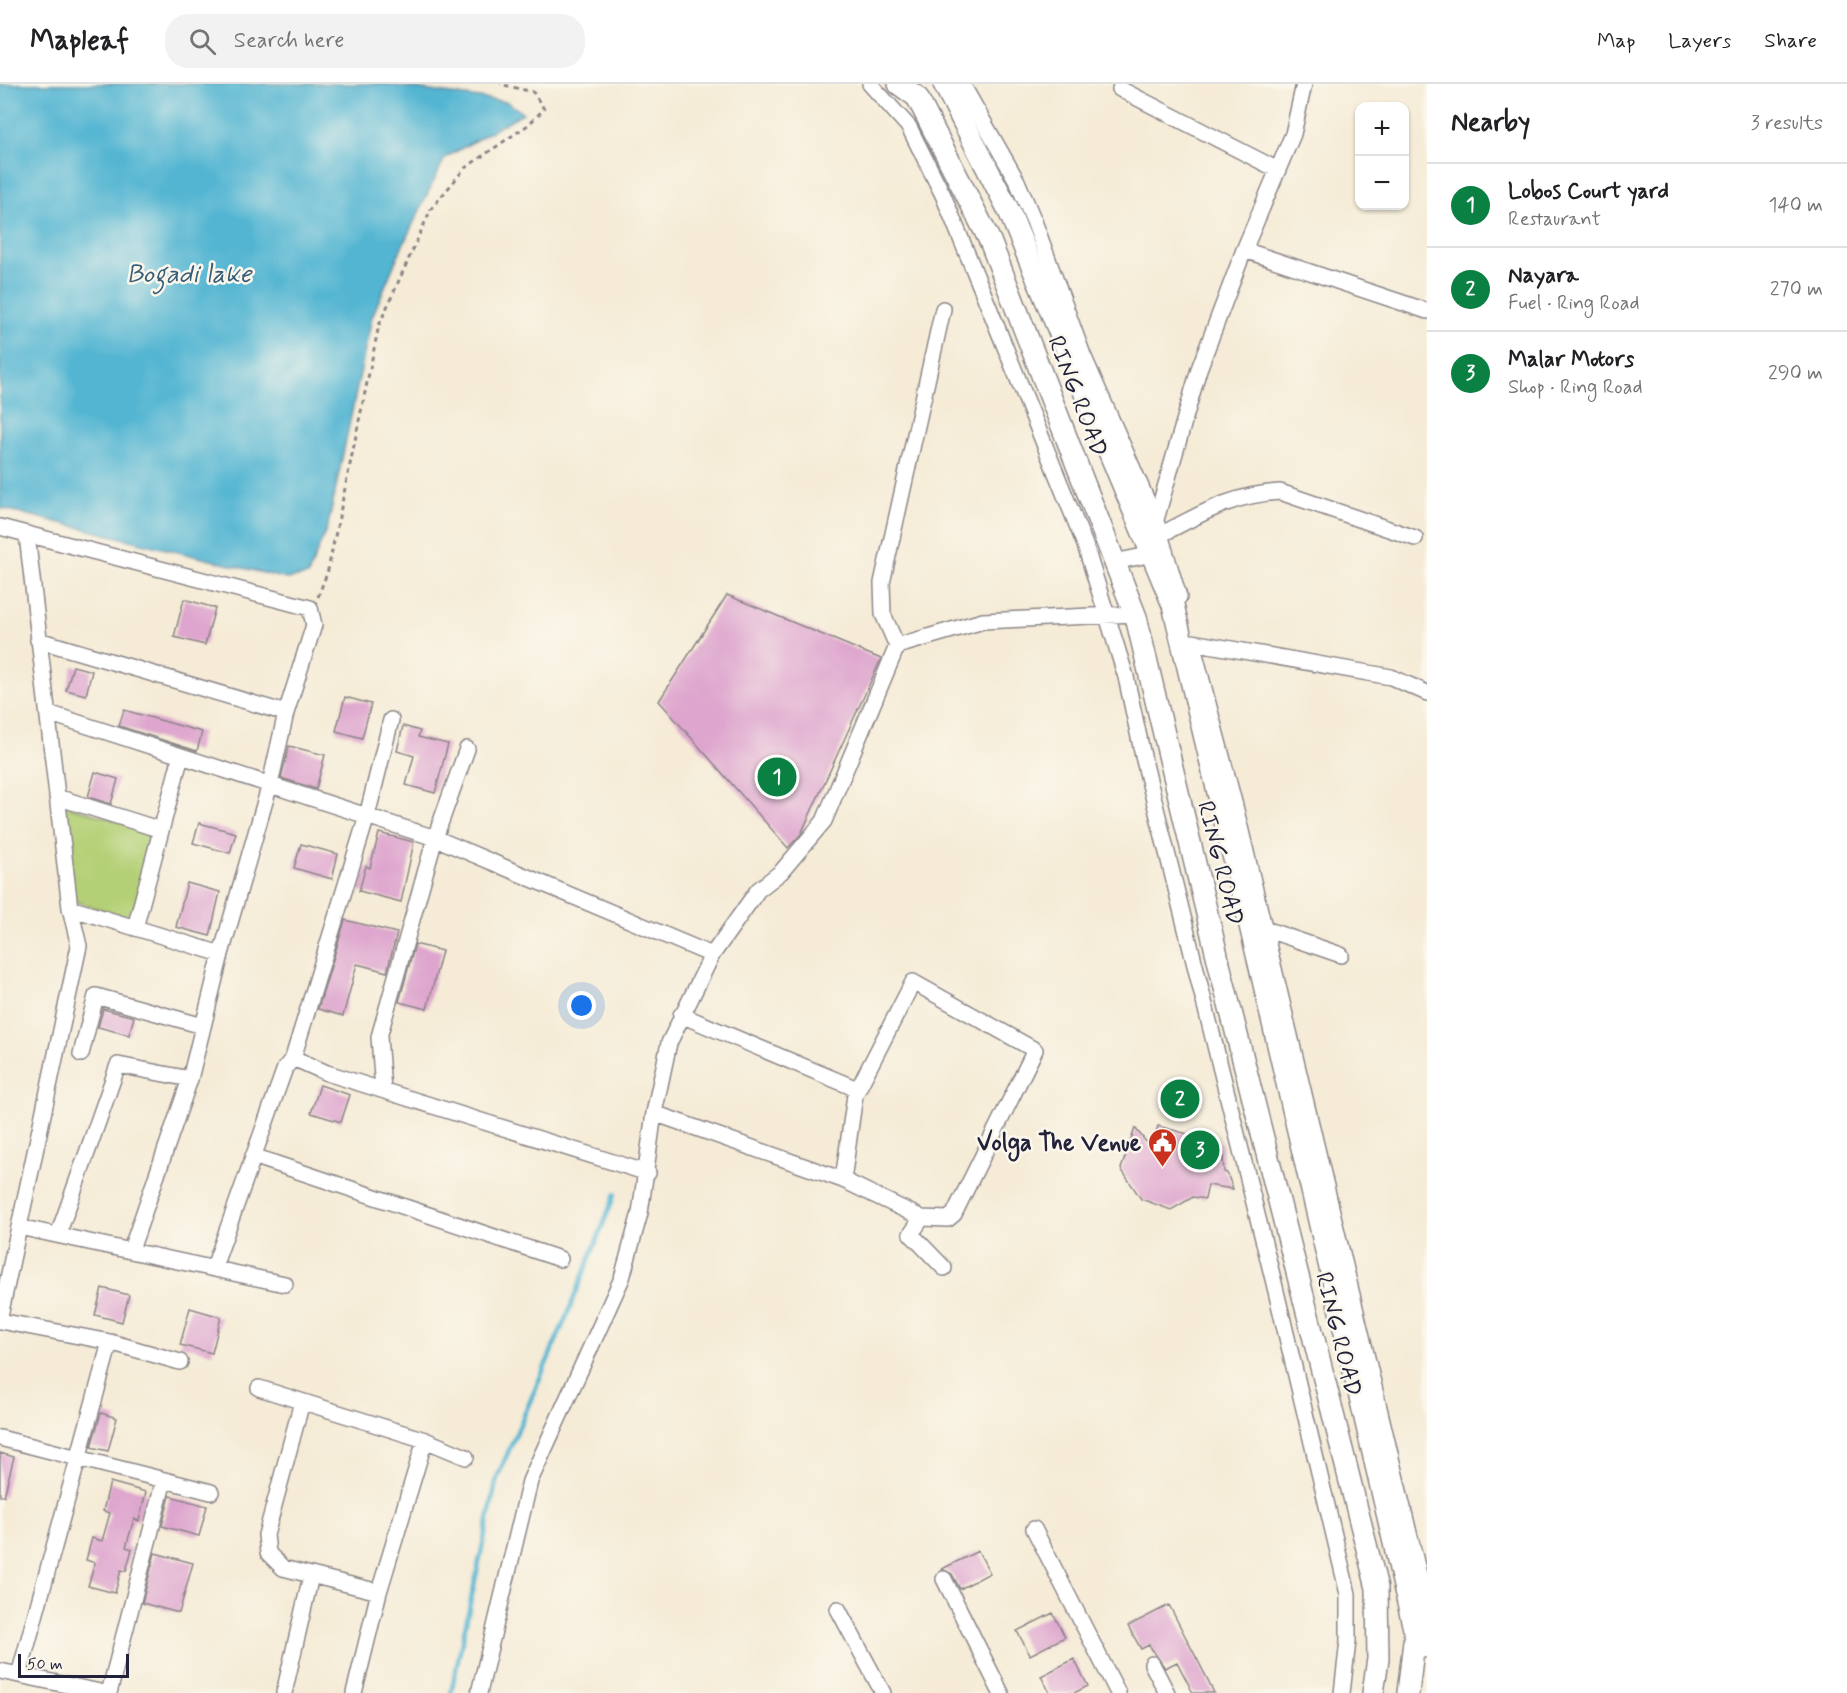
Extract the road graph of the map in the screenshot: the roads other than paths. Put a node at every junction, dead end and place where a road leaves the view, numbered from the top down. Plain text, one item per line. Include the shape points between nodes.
1 (870, 84) edge
2 (899, 84) edge
3 (944, 84) edge
4 (962, 84) edge
5 (1304, 84) edge
6 (1120, 89) dead end
7 (1278, 170) junction
8 (1018, 208) junction
9 (1244, 250) junction
10 (943, 309) dead end
11 (1427, 311) edge
12 (0, 527) edge
13 (27, 535) junction
14 (1154, 537) junction
15 (1415, 538) dead end
16 (1114, 562) junction
17 (1135, 614) junction
18 (1109, 615) junction
19 (38, 640) junction
20 (1192, 642) junction
21 (897, 646) junction
22 (1427, 693) edge
23 (48, 713) junction
24 (286, 713) junction
25 (392, 720) dead end
26 (467, 749) dead end
27 (181, 756) junction
28 (270, 784) junction
29 (57, 797) junction
30 (367, 816) junction
31 (162, 830) junction
32 (435, 837) junction
33 (70, 908) junction
34 (135, 928) junction
35 (1265, 929) junction
36 (221, 954) junction
37 (712, 955) junction
38 (1341, 955) dead end
39 (681, 1015) junction
40 (203, 1026) junction
41 (81, 1054) dead end
42 (293, 1058) junction
43 (190, 1078) junction
44 (857, 1089) junction
45 (383, 1090) junction
46 (654, 1113) junction
47 (254, 1156) junction
48 (648, 1173) junction
49 (843, 1180) junction
50 (922, 1218) junction
51 (19, 1227) junction
52 (58, 1235) junction
53 (131, 1250) junction
54 (560, 1259) dead end
55 (214, 1267) junction
56 (944, 1268) dead end
57 (285, 1284) dead end
58 (0, 1316) edge
59 (0, 1321) edge
60 (110, 1342) junction
61 (180, 1362) dead end
62 (259, 1388) dead end
63 (302, 1402) junction
64 (0, 1438) edge
65 (425, 1440) junction
66 (466, 1457) dead end
67 (80, 1458) junction
68 (164, 1480) junction
69 (211, 1492) dead end
70 (1034, 1529) dead end
71 (311, 1576) junction
72 (944, 1579) dead end
73 (379, 1592) junction
74 (838, 1609) dead end
75 (1152, 1664) dead end
76 (0, 1671) edge
77 (19, 1675) junction
78 (107, 1693) edge
79 (284, 1693) edge
80 (354, 1693) edge
81 (479, 1693) edge
82 (883, 1693) edge
83 (1001, 1693) edge
84 (1118, 1693) edge
85 (1167, 1693) edge
86 (1342, 1693) edge
87 (1373, 1693) edge
88 (1408, 1693) edge
89 (1418, 1693) edge

1 - 18 street via 909,127 943,195 1085,545
2 - 16 highway, RING ROAD via 918,97 990,241
3 - 8 highway, RING ROAD
4 - 8 street via 1017,181
5 - 7 street via 1293,134
6 - 7 street
7 - 9 street
8 - 14 highway, RING ROAD
9 - 11 street
9 - 14 street via 1199,369
10 - 21 street via 882,583 883,614
12 - 13 street
13 - 19 street
13 - 24 street via 310,608 314,625
14 - 15 street via 1225,501 1280,492
14 - 16 street
14 - 20 street
14 - 88 highway, RING ROAD via 1259,963 1415,1633
16 - 17 highway, RING ROAD
17 - 18 street
17 - 87 highway, RING ROAD via 1377,1588 1378,1659
18 - 21 street via 983,621
18 - 86 street via 1348,1594
19 - 23 street
19 - 24 street
20 - 22 street via 1391,677
20 - 35 street
21 - 37 street via 824,821 781,873 758,890
23 - 27 street
23 - 29 street
24 - 28 street
25 - 30 street
26 - 32 street
27 - 28 street
27 - 31 street
28 - 30 street
28 - 36 street
29 - 31 street
29 - 33 street
30 - 32 street
30 - 42 street
31 - 34 street
32 - 37 street
32 - 45 street via 379,1037
33 - 34 street
33 - 51 street via 79,946
34 - 36 street
35 - 38 street
35 - 89 street via 1426,1604
36 - 40 street
37 - 39 street
39 - 44 street
39 - 46 street via 669,1042
40 - 41 street via 96,996
40 - 43 street
42 - 45 street
42 - 47 street via 285,1068
43 - 52 street via 118,1065
43 - 53 street
44 - 49 street
44 - 50 street via 913,982 1035,1050 954,1214 948,1219
45 - 48 street
46 - 48 street
46 - 49 street
47 - 54 street
47 - 55 street
48 - 81 street via 622,1278 530,1481
49 - 50 street
50 - 56 street via 911,1234
51 - 52 street
51 - 58 street
52 - 53 street
53 - 55 street
55 - 57 street
59 - 60 street
60 - 61 street
60 - 67 street
62 - 63 street
63 - 65 street
63 - 71 street via 266,1535 267,1553 283,1568
64 - 67 street
65 - 66 street
65 - 73 street
67 - 68 street
67 - 77 street
68 - 69 street
68 - 78 street
70 - 84 street
71 - 73 street
71 - 79 street
72 - 83 street
73 - 80 street
74 - 82 street
75 - 85 street
76 - 77 street
77 - 78 street

